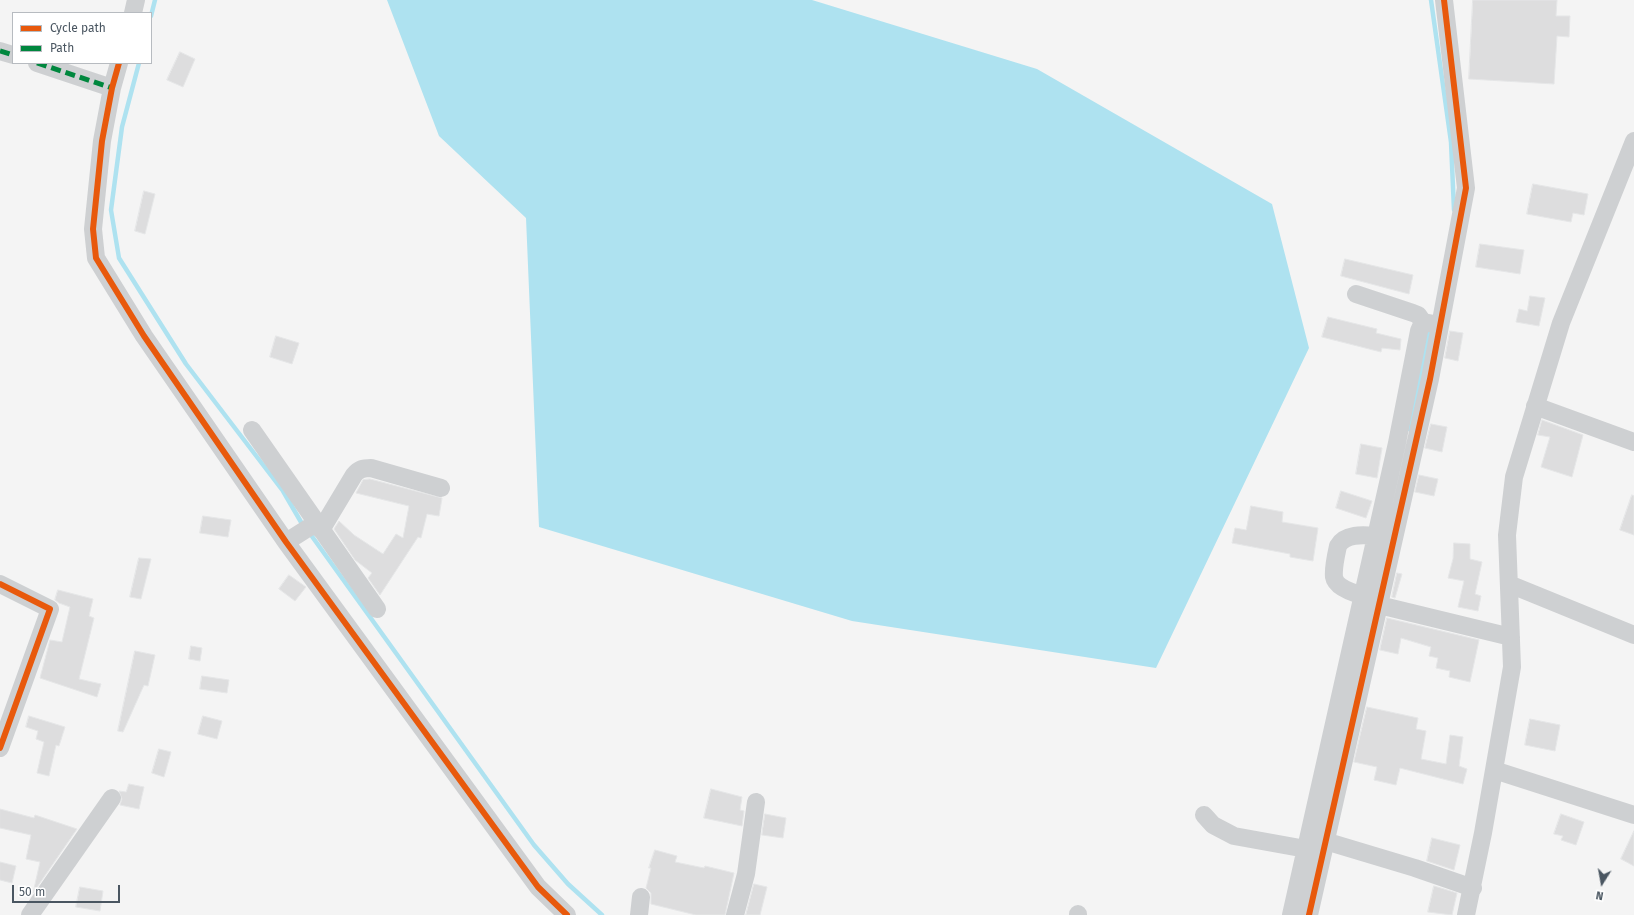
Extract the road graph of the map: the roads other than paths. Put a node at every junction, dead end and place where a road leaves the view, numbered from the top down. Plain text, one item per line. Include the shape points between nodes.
1 (136, 0) edge
2 (1444, 0) edge
3 (133, 12) edge
4 (0, 51) edge
5 (12, 55) edge
6 (40, 64) edge
7 (119, 64) edge
8 (112, 88) junction
9 (1634, 141) edge
10 (1356, 294) dead end
11 (1432, 323) junction
12 (1535, 406) junction
13 (252, 430) dead end
14 (1634, 442) edge
15 (441, 488) dead end
16 (319, 527) junction
17 (1377, 536) junction
18 (286, 542) junction
19 (0, 584) edge
20 (1508, 584) junction
21 (1374, 601) junction
22 (377, 609) dead end
23 (1634, 634) edge
24 (1511, 637) junction
25 (0, 748) edge
26 (1494, 770) junction
27 (112, 798) dead end
28 (756, 802) dead end
29 (1204, 815) dead end
30 (1634, 816) edge
31 (1325, 841) junction
32 (1306, 849) junction
33 (1473, 888) junction
34 (641, 897) dead end
35 (30, 915) edge
36 (567, 915) edge
37 (639, 915) edge
38 (735, 915) edge
39 (1291, 915) edge
40 (1309, 915) edge
41 (1466, 915) edge

1 - 3 street
2 - 11 street via 1466,188
4 - 5 street
6 - 8 street
7 - 8 street
8 - 18 street via 102,141 93,229 96,258 144,336
9 - 12 street via 1561,323
10 - 11 street via 1413,313
11 - 17 street via 1419,331
11 - 21 street via 1430,379
12 - 14 street
12 - 20 street via 1514,477 1507,535
13 - 16 street
15 - 16 street via 364,468 354,475
16 - 18 street
16 - 22 street
17 - 21 street
17 - 21 street via 1359,535 1342,540 1338,546 1334,577 1342,588
18 - 36 street via 538,887
19 - 25 street via 50,610
20 - 23 street
20 - 24 street
21 - 24 street
21 - 31 street
21 - 32 street
24 - 26 street via 1512,667
26 - 30 street
26 - 33 street
27 - 35 street
28 - 38 street via 746,874
29 - 32 street via 1213,825 1234,836
31 - 33 street
31 - 40 street
32 - 39 street
33 - 41 street
34 - 37 street

